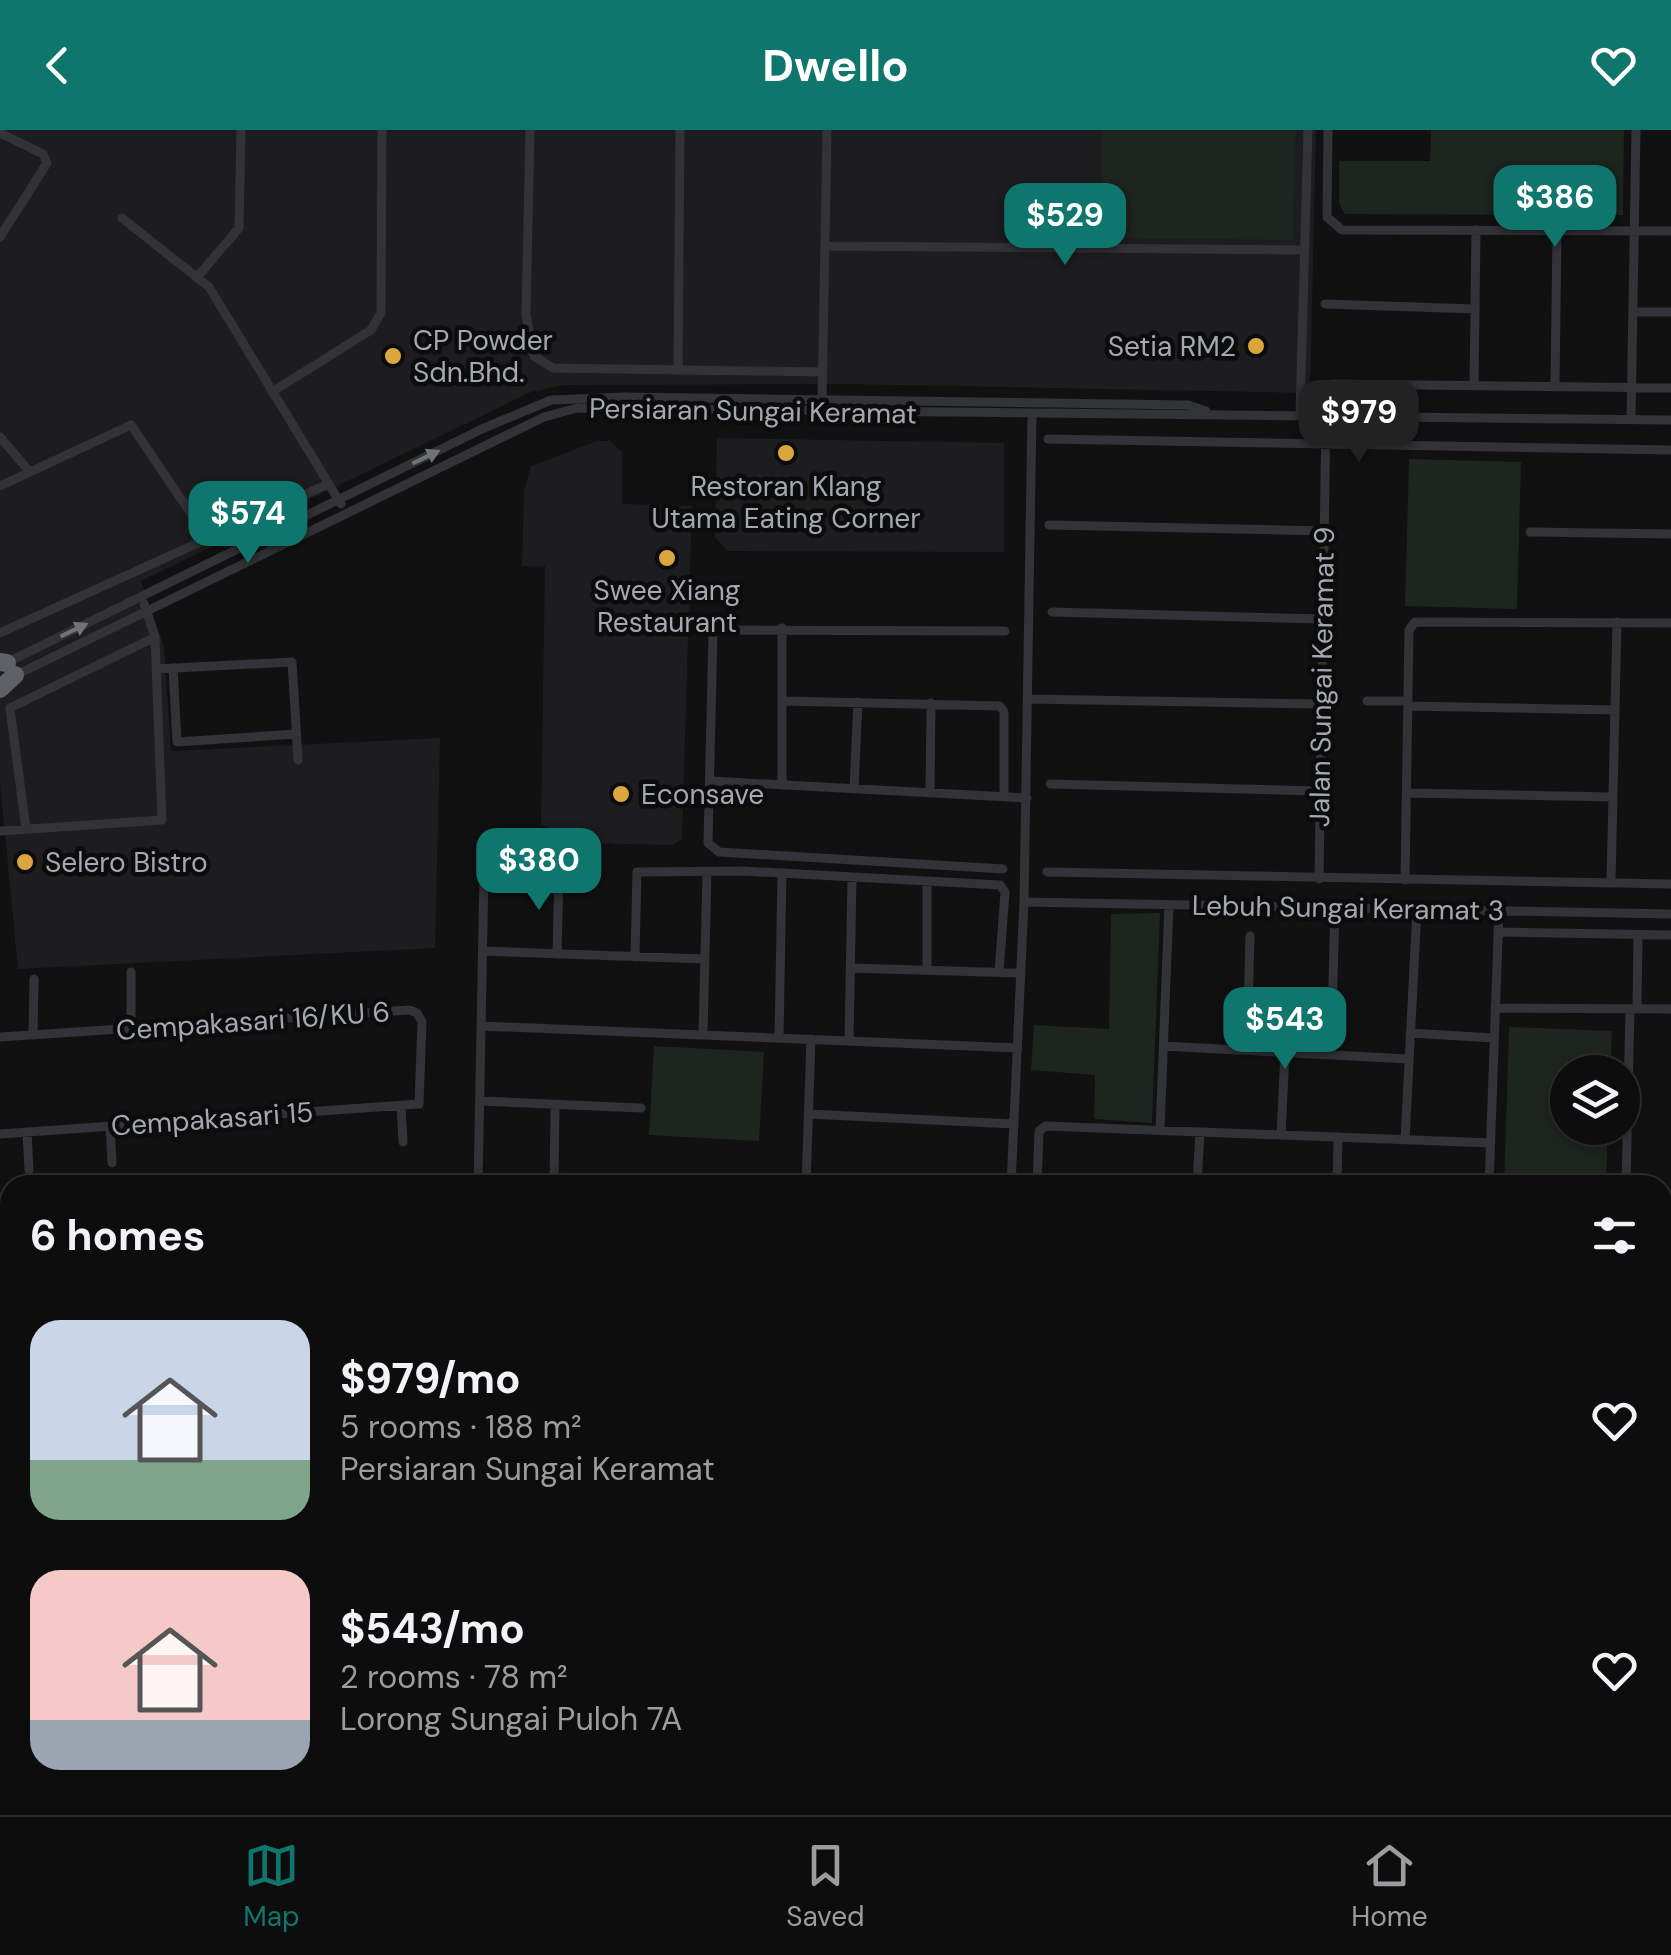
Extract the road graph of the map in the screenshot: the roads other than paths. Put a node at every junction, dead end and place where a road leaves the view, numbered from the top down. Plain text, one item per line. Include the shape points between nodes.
1 (242, 130) edge
2 (382, 130) edge
3 (530, 130) edge
4 (680, 130) edge
5 (827, 130) edge
6 (1308, 130) edge
7 (1328, 130) edge
8 (1636, 130) edge
9 (0, 133) edge
10 (122, 218) dead end
11 (1476, 230) junction
12 (1557, 231) junction
13 (1634, 231) junction
14 (1671, 231) edge
15 (0, 238) edge
16 (825, 246) junction
17 (1305, 250) junction
18 (199, 275) junction
19 (1325, 304) dead end
20 (1475, 308) junction
21 (1633, 312) junction
22 (1671, 312) edge
23 (678, 370) junction
24 (822, 372) junction
25 (1333, 384) dead end
26 (1474, 386) junction
27 (1555, 387) junction
28 (1632, 388) junction
29 (1671, 388) edge
30 (272, 392) junction
31 (822, 406) junction
32 (1032, 410) junction
33 (1300, 414) junction
34 (1326, 414) junction
35 (1631, 419) junction
36 (1671, 420) edge
37 (0, 437) edge
38 (1048, 440) dead end
39 (1325, 446) junction
40 (1671, 450) edge
41 (29, 472) junction
42 (328, 484) junction
43 (0, 486) edge
44 (338, 500) junction
45 (345, 510) junction
46 (1049, 525) dead end
47 (1324, 532) junction
48 (1530, 532) dead end
49 (1671, 534) edge
50 (209, 540) junction
51 (140, 598) junction
52 (146, 609) junction
53 (1052, 612) dead end
54 (1323, 619) junction
55 (1617, 622) junction
56 (1671, 623) edge
57 (782, 628) junction
58 (1005, 631) dead end
59 (0, 633) edge
60 (155, 637) junction
61 (173, 668) junction
62 (157, 669) junction
63 (4, 673) edge
64 (1028, 698) junction
65 (1367, 700) dead end
66 (782, 702) junction
67 (858, 702) junction
68 (931, 703) junction
69 (1408, 703) junction
70 (1321, 704) junction
71 (1615, 710) junction
72 (296, 734) junction
73 (298, 760) dead end
74 (710, 781) junction
75 (1050, 784) dead end
76 (782, 785) junction
77 (854, 788) junction
78 (1320, 792) junction
79 (930, 793) junction
80 (1407, 794) junction
81 (1004, 796) junction
82 (1613, 796) junction
83 (1027, 798) junction
84 (26, 829) junction
85 (0, 831) edge
86 (1003, 869) dead end
87 (559, 872) dead end
88 (1047, 872) dead end
89 (707, 873) junction
90 (484, 874) dead end
91 (782, 874) junction
92 (852, 878) junction
93 (1319, 879) junction
94 (1406, 880) junction
95 (928, 882) junction
96 (1611, 882) junction
97 (1671, 884) edge
98 (1024, 902) junction
99 (1169, 905) junction
100 (1335, 908) junction
101 (1417, 910) junction
102 (1499, 911) junction
103 (1671, 914) edge
104 (1498, 932) junction
105 (1638, 935) junction
106 (1250, 936) dead end
107 (1671, 936) edge
108 (483, 951) junction
109 (557, 954) junction
110 (634, 957) junction
111 (704, 959) junction
112 (850, 968) junction
113 (926, 970) junction
114 (131, 972) dead end
115 (999, 972) junction
116 (1021, 972) junction
117 (34, 980) dead end
118 (1495, 1008) junction
119 (1634, 1008) junction
120 (1671, 1009) edge
121 (481, 1026) junction
122 (131, 1029) junction
123 (1410, 1033) junction
124 (33, 1035) junction
125 (703, 1035) junction
126 (0, 1037) edge
127 (780, 1038) junction
128 (1494, 1038) junction
129 (811, 1039) junction
130 (849, 1041) junction
131 (1164, 1046) junction
132 (1018, 1048) junction
133 (1247, 1050) junction
134 (1284, 1052) junction
135 (1331, 1055) junction
136 (1409, 1058) junction
137 (422, 1101) joint
138 (480, 1101) junction
139 (556, 1105) junction
140 (400, 1106) junction
141 (641, 1108) dead end
142 (808, 1114) junction
143 (1014, 1124) junction
144 (110, 1126) junction
145 (1160, 1130) junction
146 (27, 1132) junction
147 (1200, 1132) junction
148 (0, 1134) edge
149 (1282, 1135) junction
150 (1338, 1137) junction
151 (1405, 1140) junction
152 (403, 1142) dead end
153 (1490, 1143) junction
154 (112, 1163) dead end
155 (29, 1170) dead end
156 (478, 1175) edge
157 (554, 1175) edge
158 (806, 1175) edge
159 (1011, 1175) edge
160 (1037, 1175) edge
161 (1198, 1175) edge
162 (1337, 1175) edge
163 (1489, 1175) edge
164 (1626, 1175) edge

1 - 18 street via 239,228
2 - 30 street via 381,314 371,330
3 - 23 street via 526,316 534,356 553,368
4 - 23 street
5 - 16 street
6 - 17 street
7 - 11 street via 1332,225
8 - 13 street
9 - 15 street via 48,163
10 - 18 street
11 - 12 street
11 - 20 street
12 - 13 street
12 - 27 street
13 - 14 street
13 - 21 street
16 - 17 street
16 - 24 street
17 - 33 street
18 - 30 street
19 - 20 street
20 - 26 street
21 - 22 street
21 - 28 street
23 - 24 street
24 - 31 street
25 - 26 street
26 - 27 street
27 - 28 street
28 - 29 street
28 - 35 street
30 - 42 street
31 - 32 street, Persiaran Sungai Keramat
44 -> 31 street, Persiaran Sungai Keramat via 551,400
31 - 45 street, Persiaran Sungai Keramat via 560,411
32 - 33 street, Persiaran Sungai Keramat
32 - 64 street
33 - 34 street, Persiaran Sungai Keramat
34 - 35 street, Persiaran Sungai Keramat
34 - 39 street, Jalan Sungai Keramat 9
35 - 36 street, Persiaran Sungai Keramat
37 - 41 street
38 - 39 street
39 - 40 street
39 - 47 street, Jalan Sungai Keramat 9
41 - 43 street
41 - 50 street via 131,425
42 - 44 street
42 - 50 street
44 - 45 street
44 - 51 street, Persiaran Sungai Keramat
45 - 52 street, Persiaran Sungai Keramat
46 - 47 street
47 - 54 street, Jalan Sungai Keramat 9
48 - 49 street
50 - 59 street
51 - 52 street
63 -> 51 street, Persiaran Sungai Keramat
52 - 60 street
52 - 63 street, Persiaran Sungai Keramat
53 - 54 street
54 - 70 street, Jalan Sungai Keramat 9
55 - 56 street
55 - 69 street via 1415,622
55 - 71 street
57 - 58 street
57 - 66 street
57 - 74 street via 724,628 713,634
60 - 62 street
60 - 84 street via 10,708
61 - 62 street
61 - 72 street via 292,662
61 - 72 street via 178,742
62 - 84 street via 162,820
64 - 70 street
64 - 83 street
65 - 69 street
66 - 67 street
66 - 76 street
67 - 68 street
67 - 77 street
68 - 79 street
68 - 81 street via 1000,706
69 - 71 street
69 - 80 street
70 - 78 street, Jalan Sungai Keramat 9
71 - 82 street
72 - 73 street
74 - 76 street
74 - 86 street via 708,843 719,852
75 - 78 street
76 - 77 street
77 - 79 street
78 - 93 street, Jalan Sungai Keramat 9
79 - 81 street
80 - 82 street
80 - 94 street
81 - 83 street
82 - 96 street
83 - 98 street
84 - 85 street
87 - 109 street
88 - 93 street
89 - 91 street
89 - 110 street via 636,873
89 - 111 street
90 - 108 street
91 - 92 street
91 - 127 street
92 - 95 street
92 - 112 street
93 - 94 street
94 - 96 street
95 - 113 street
95 - 115 street via 1003,886
96 - 97 street
98 - 99 street, Lebuh Sungai Keramat 3
98 - 116 street
99 - 100 street, Lebuh Sungai Keramat 3
99 - 131 street
100 - 101 street, Lebuh Sungai Keramat 3
100 - 135 street
101 - 102 street, Lebuh Sungai Keramat 3
101 - 123 street
102 - 103 street, Lebuh Sungai Keramat 3
102 - 104 street
104 - 105 street
104 - 118 street
105 - 107 street
105 - 119 street
106 - 133 street
108 - 109 street
108 - 121 street
109 - 110 street
110 - 111 street
111 - 125 street
112 - 113 street
112 - 130 street
113 - 115 street
114 - 122 street
115 - 116 street
116 - 132 street
117 - 124 street
118 - 119 street
118 - 128 street
119 - 120 street
119 - 164 street
121 - 125 street
121 - 138 street
122 - 124 street, Cempakasari 16/KU 6
122 - 137 street, Cempakasari 16/KU 6 via 414,1011 422,1022
123 - 128 street
123 - 136 street
124 - 126 street, Cempakasari 16/KU 6
125 - 127 street
127 - 129 street
128 - 153 street
129 - 130 street
129 - 142 street
130 - 132 street
131 - 133 street
131 - 145 street
132 - 143 street
133 - 134 street
134 - 135 street
134 - 149 street
135 - 136 street
136 - 151 street
137 - 140 street, Cempakasari 15
138 - 139 street
138 - 156 street
139 - 141 street
139 - 157 street
140 - 144 street, Cempakasari 15
140 - 152 street
142 - 143 street
142 - 158 street
143 - 159 street
144 - 146 street, Cempakasari 15
144 - 154 street
145 - 147 street
145 - 160 street via 1046,1126 1039,1131
146 - 148 street, Cempakasari 15
146 - 155 street
147 - 149 street
147 - 161 street
149 - 150 street
150 - 151 street
150 - 162 street
151 - 153 street
153 - 163 street

